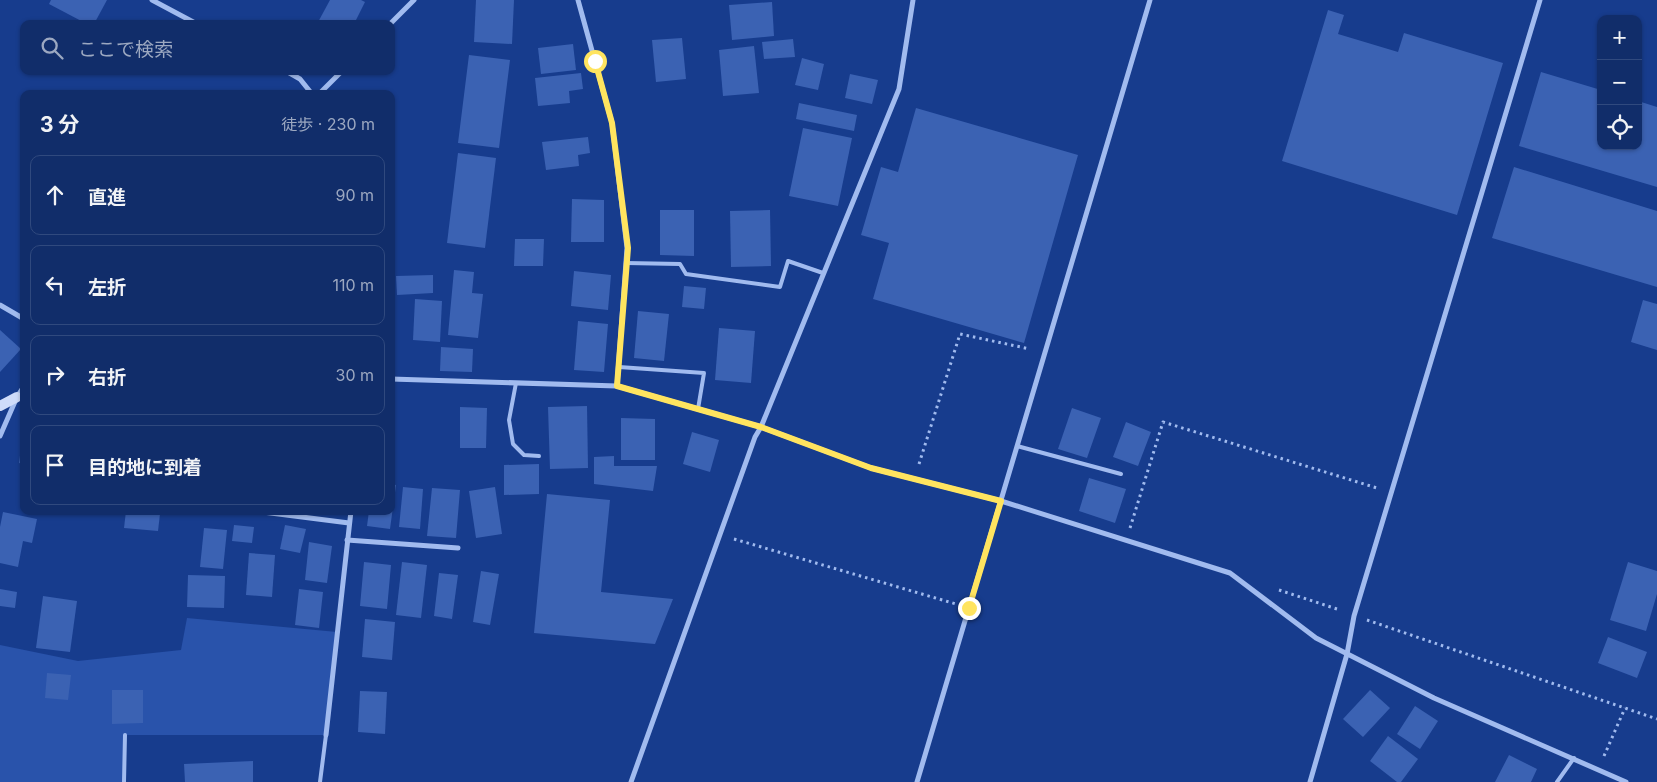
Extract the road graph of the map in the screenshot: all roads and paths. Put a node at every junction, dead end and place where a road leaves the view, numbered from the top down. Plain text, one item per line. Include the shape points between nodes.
1 (152, 0) edge
2 (414, 0) edge
3 (578, 0) edge
4 (913, 0) edge
5 (1150, 0) edge
6 (1540, 0) edge
7 (190, 20) edge
8 (394, 20) edge
9 (293, 75) edge
10 (338, 75) edge
11 (309, 90) edge
12 (323, 90) edge
13 (626, 262) junction
14 (823, 273) junction
15 (0, 304) edge
16 (20, 316) edge
17 (1045, 352) junction
18 (619, 367) junction
19 (395, 379) edge
20 (516, 383) junction
21 (617, 386) junction
22 (20, 395) edge
23 (0, 406) edge
24 (698, 409) junction
25 (761, 427) junction
26 (0, 436) edge
27 (1017, 446) junction
28 (539, 456) dead end
29 (1121, 474) dead end
30 (915, 479) junction
31 (1392, 493) junction
32 (1001, 501) junction
33 (287, 515) edge
34 (351, 515) edge
35 (350, 523) junction
36 (720, 534) junction
37 (347, 540) junction
38 (1126, 540) junction
39 (458, 548) dead end
40 (1274, 588) dead end
41 (969, 608) junction
42 (1354, 616) junction
43 (1347, 654) junction
44 (1625, 708) junction
45 (1657, 719) edge
46 (125, 735) dead end
47 (326, 735) joint
48 (1574, 758) junction
49 (1598, 769) junction
50 (124, 782) edge
51 (320, 782) edge
52 (631, 782) edge
53 (917, 782) edge
54 (1310, 782) edge
55 (1557, 782) edge
56 (1626, 782) edge

1 - 7 street
2 - 8 street
3 - 13 street via 612,123 628,248
4 - 14 street via 899,89
5 - 17 street
6 - 31 street
9 - 11 street
10 - 12 street
13 - 14 lane via 680,264 686,274 780,287 788,261
13 - 18 street
14 - 25 street
15 - 16 street
17 - 27 street
17 - 30 path via 960,334
18 - 21 street
18 - 24 lane via 704,373
19 - 20 street
20 - 21 street
20 - 28 lane via 509,420 513,444 524,455
21 - 24 street
22 - 23 street
22 - 26 street
24 - 25 street
25 - 30 street via 871,468
25 - 36 street
27 - 29 lane
27 - 32 street
30 - 32 street
31 - 38 path via 1163,422
31 - 42 street
32 - 38 street
32 - 41 street
33 - 35 street
34 - 35 street
35 - 37 street
36 - 41 path
36 - 52 street
37 - 39 street
37 - 47 street
38 - 43 street via 1230,573 1316,638
40 - 42 path
41 - 53 street
42 - 43 street
42 - 44 path
43 - 48 street via 1434,698
43 - 54 street
44 - 45 path
44 - 49 path
46 - 50 lane
47 - 51 lane
48 - 49 street
48 - 55 lane
49 - 56 street

